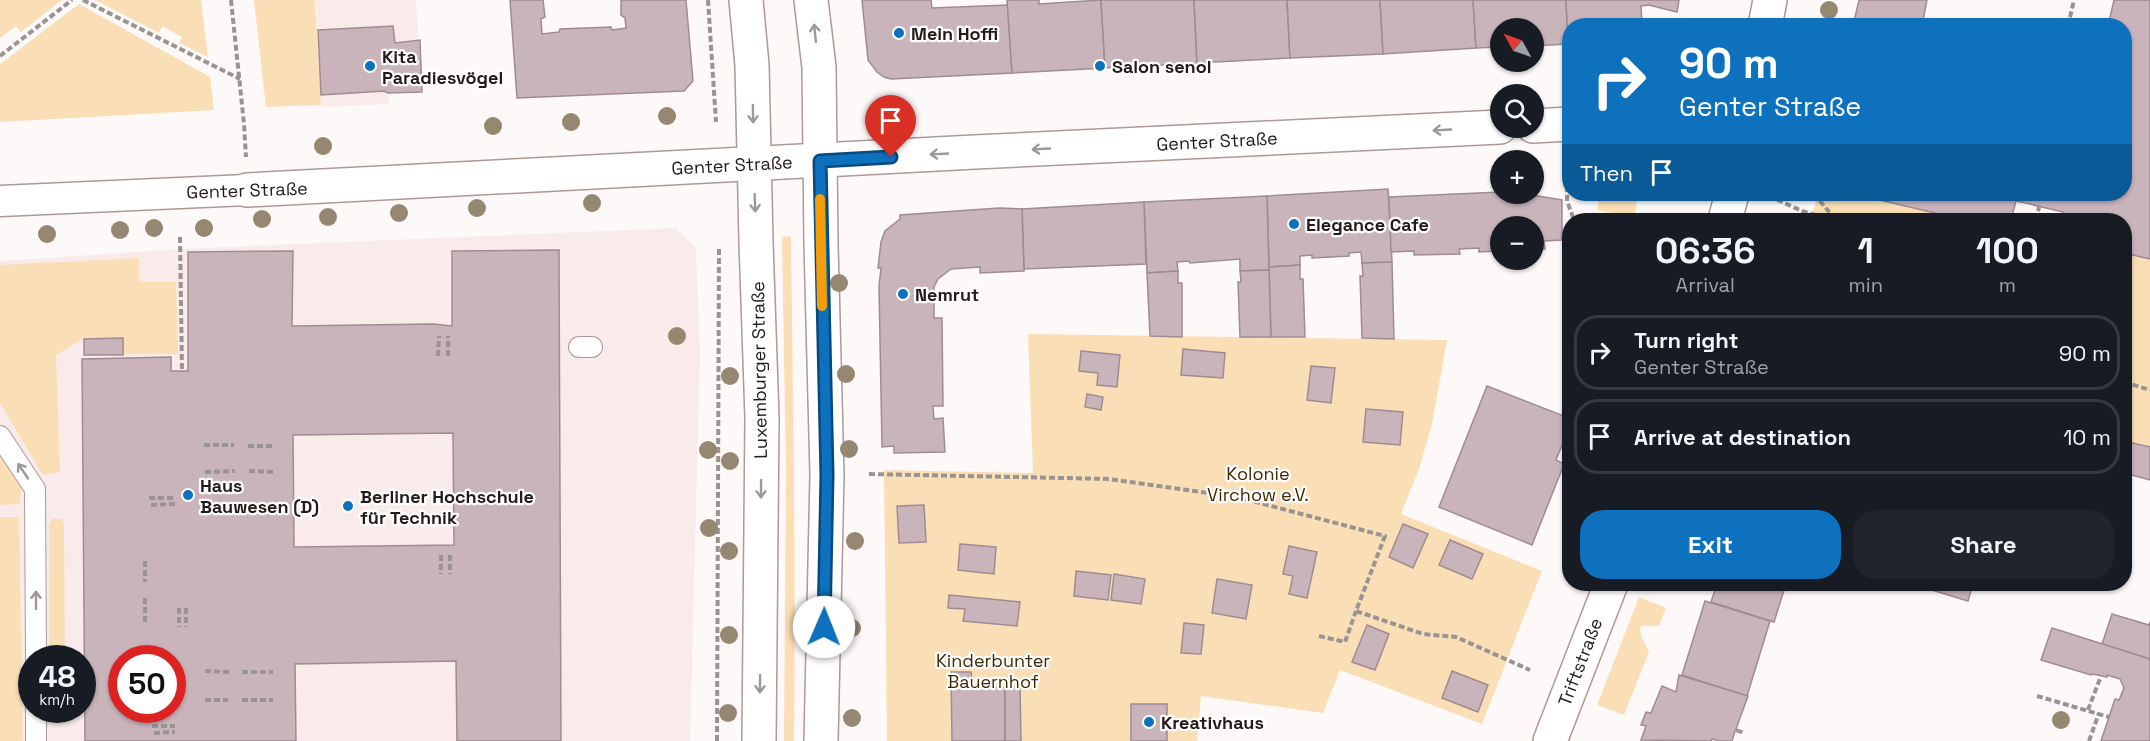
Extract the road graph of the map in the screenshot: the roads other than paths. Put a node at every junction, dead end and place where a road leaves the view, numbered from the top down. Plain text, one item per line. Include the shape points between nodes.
1 (746, 0) edge
2 (811, 0) edge
3 (1770, 0) edge
4 (1767, 18) edge
5 (1562, 124) edge
6 (1544, 125) edge
7 (1490, 127) edge
8 (820, 161) junction
9 (753, 164) junction
10 (247, 190) joint
11 (0, 201) edge
12 (0, 436) edge
13 (1608, 591) edge
14 (36, 645) edge
15 (36, 723) edge
16 (36, 741) edge
17 (759, 741) edge
18 (821, 741) edge
19 (1550, 741) edge

1 -> 9 street, Luxemburger Straße via 752,65
8 -> 2 street via 819,67
3 - 4 street
5 - 6 street
7 -> 8 street, Genter Straße
8 - 9 street, Genter Straße
8 - 18 street via 827,475
9 - 10 street, Genter Straße
9 -> 17 street, Luxemburger Straße via 762,418
10 - 11 street, Genter Straße
14 -> 12 lane via 35,489
13 - 19 street, Triftstraße
15 - 16 lane

